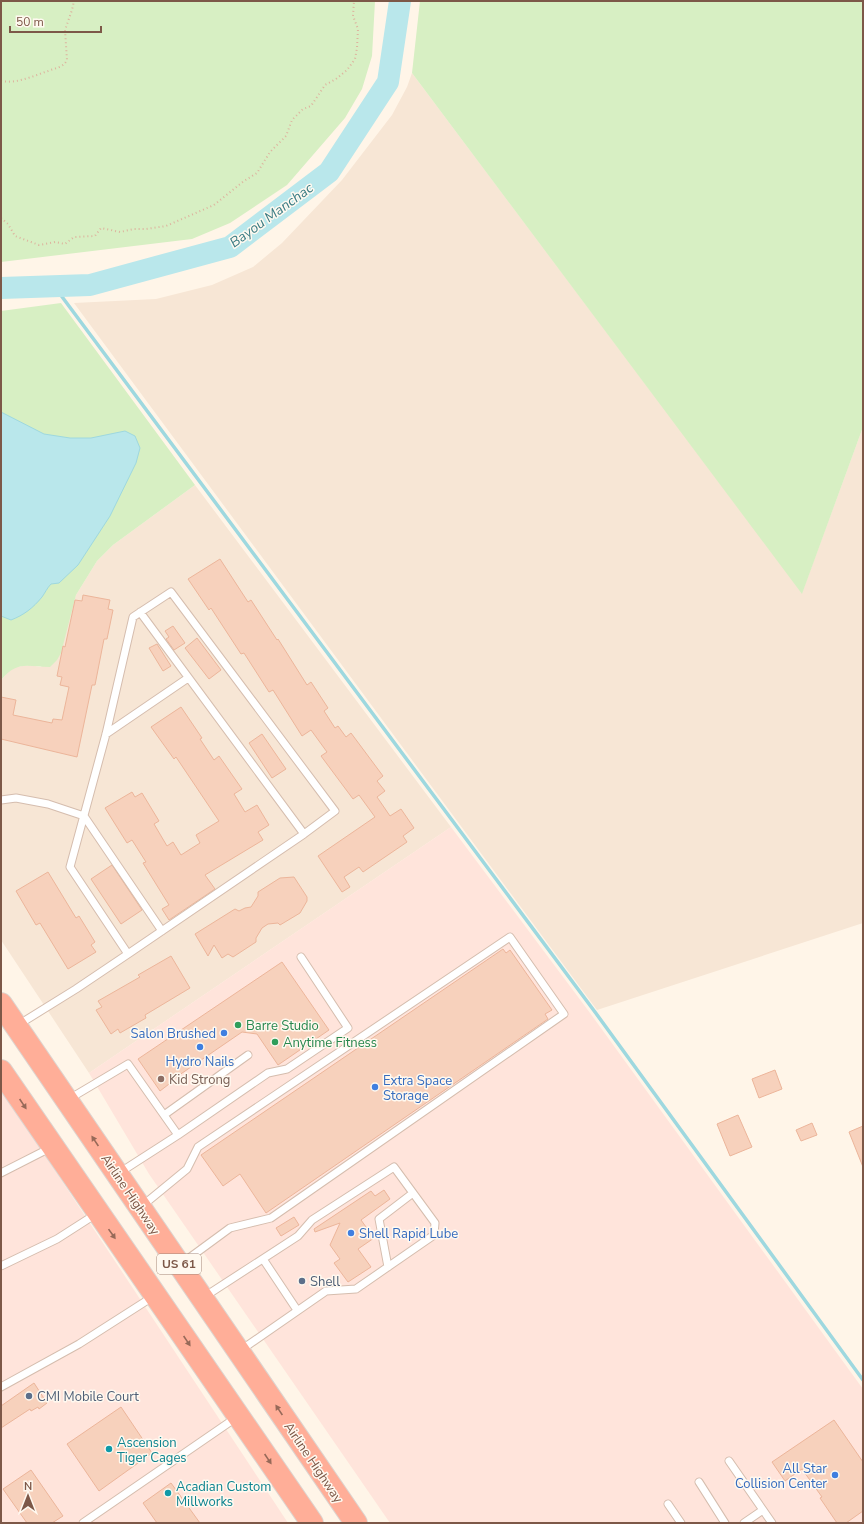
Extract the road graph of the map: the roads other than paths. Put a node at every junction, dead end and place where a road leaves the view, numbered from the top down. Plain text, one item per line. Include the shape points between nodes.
1 (140, 612) junction
2 (188, 678) junction
3 (106, 734) junction
4 (1, 800) edge
5 (84, 816) junction
6 (304, 834) junction
7 (162, 931) junction
8 (128, 954) junction
9 (300, 957) dead end
10 (1, 1004) edge
11 (16, 1026) junction
12 (248, 1055) dead end
13 (1, 1071) edge
14 (67, 1100) junction
15 (164, 1115) junction
16 (178, 1135) junction
17 (52, 1147) junction
18 (1, 1173) edge
19 (117, 1174) junction
20 (413, 1193) junction
21 (140, 1207) junction
22 (98, 1213) junction
23 (262, 1259) junction
24 (179, 1264) junction
25 (1, 1266) edge
26 (388, 1267) junction
27 (156, 1295) junction
28 (202, 1298) junction
29 (297, 1310) junction
30 (239, 1352) junction
31 (1, 1387) edge
32 (238, 1416) junction
33 (729, 1462) dead end
34 (699, 1482) dead end
35 (668, 1504) dead end
36 (763, 1510) junction
37 (352, 1521) edge
38 (83, 1523) edge
39 (312, 1523) edge
40 (681, 1523) edge
41 (725, 1523) edge
42 (744, 1523) edge
43 (772, 1523) edge

1 - 2 lane
1 - 3 lane via 133,617
1 - 6 lane via 171,592 335,811
2 - 3 lane
2 - 6 lane
3 - 5 lane
4 - 5 lane via 16,798 48,804
5 - 7 lane
5 - 8 lane via 70,867
6 - 7 lane
7 - 8 lane
8 - 11 lane
9 - 16 lane via 348,1028 287,1069 268,1074
10 - 11 highway, Airline Highway / US 61
11 - 14 highway, Airline Highway / US 61
12 - 15 lane
13 -> 17 highway, US 61
14 - 15 lane via 128,1064
19 -> 14 highway, Airline Highway / US 61
15 - 16 lane
16 - 19 lane
17 - 18 lane
17 - 22 highway, US 61
19 - 21 highway, Airline Highway / US 61
20 - 23 lane via 394,1167 312,1220 298,1236
20 - 26 lane via 379,1219
20 - 26 lane via 435,1222 434,1235
21 - 24 highway, Airline Highway / US 61
21 - 24 lane via 187,1169 198,1147 510,937 564,1014 271,1218 230,1228
22 - 25 lane via 57,1239
22 -> 27 highway, US 61
23 - 28 lane
23 - 29 lane
24 - 28 highway, Airline Highway / US 61
26 - 29 lane via 356,1289 326,1291
27 - 31 lane via 78,1344
27 -> 32 highway, US 61
28 - 30 highway, Airline Highway / US 61
29 - 30 lane
37 -> 30 highway, Airline Highway / US 61
32 - 38 lane
32 -> 39 highway, US 61
33 - 36 lane
34 - 41 lane
35 - 40 lane
36 - 42 lane
36 - 43 lane

